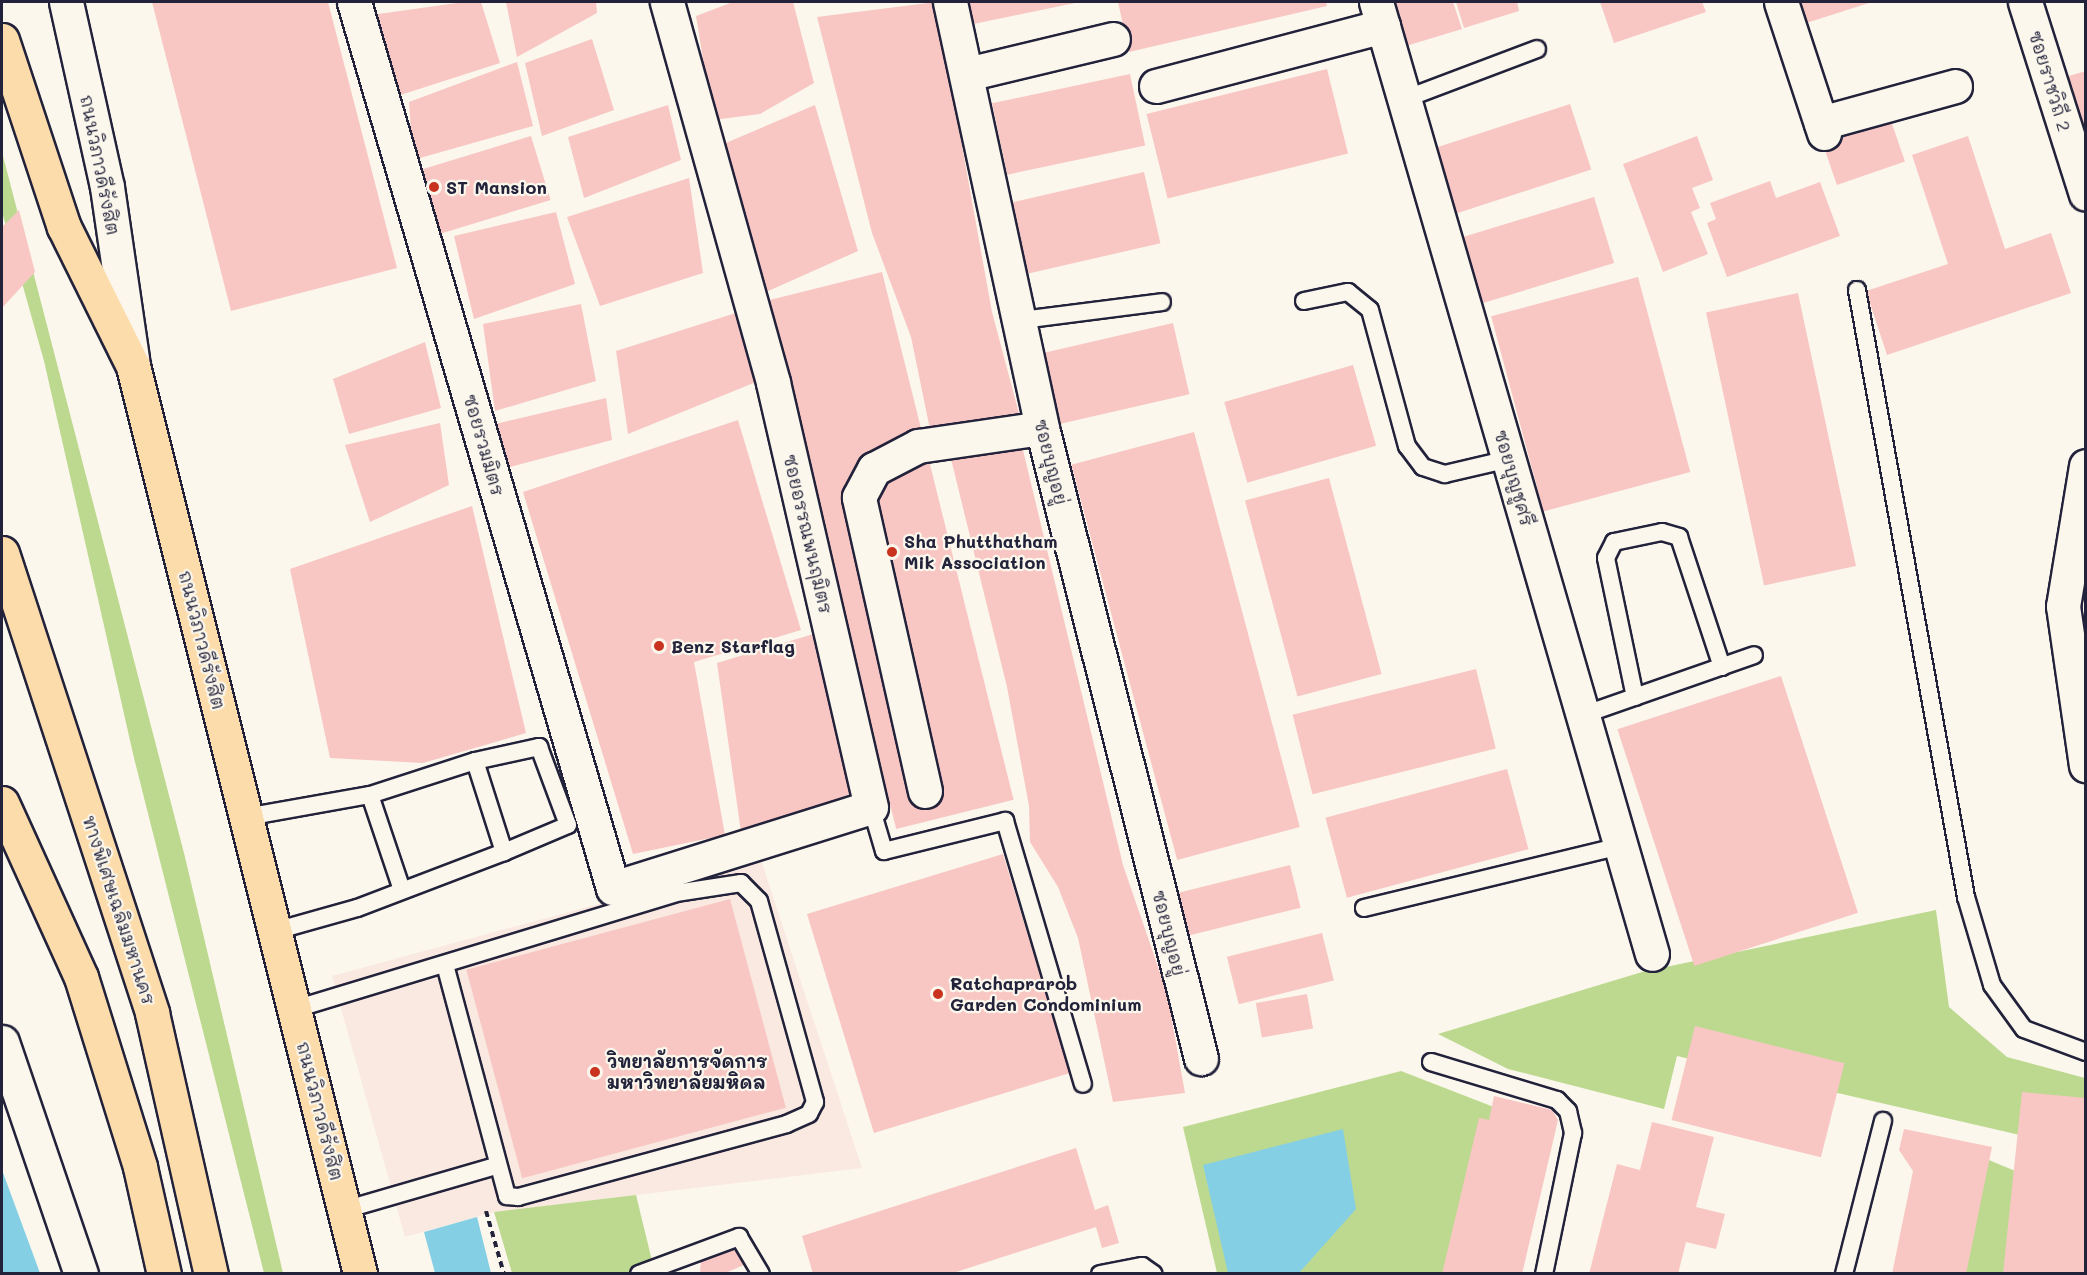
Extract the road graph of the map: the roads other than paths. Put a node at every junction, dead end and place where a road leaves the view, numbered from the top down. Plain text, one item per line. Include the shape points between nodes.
1 (66, 2) edge
2 (354, 2) edge
3 (667, 2) edge
4 (950, 2) edge
5 (1781, 2) edge
6 (2025, 2) edge
7 (1379, 14) edge
8 (2, 39) edge
9 (1113, 39) dead end
10 (1537, 49) dead end
11 (967, 74) junction
12 (1156, 86) dead end
13 (1955, 86) dead end
14 (1405, 99) junction
15 (2085, 194) edge
16 (1857, 290) dead end
17 (1304, 301) dead end
18 (1162, 302) dead end
19 (1022, 320) junction
20 (133, 366) junction
21 (1042, 428) junction
22 (1509, 459) junction
23 (2085, 466) edge
24 (2, 553) edge
25 (1754, 655) dead end
26 (1722, 667) junction
27 (1635, 697) junction
28 (1583, 715) junction
29 (475, 761) junction
30 (2085, 765) edge
31 (925, 791) dead end
32 (370, 795) junction
33 (2, 803) edge
34 (871, 807) junction
35 (246, 817) junction
36 (1621, 846) junction
37 (504, 852) junction
38 (402, 890) junction
39 (615, 900) junction
40 (1364, 908) dead end
41 (275, 931) junction
42 (1652, 954) dead end
43 (445, 964) junction
44 (295, 1009) junction
45 (2, 1042) edge
46 (2085, 1052) edge
47 (1201, 1058) dead end
48 (1431, 1062) dead end
49 (1083, 1084) dead end
50 (1883, 1121) dead end
51 (495, 1166) junction
52 (344, 1210) junction
53 (81, 1274) edge
54 (164, 1274) edge
55 (211, 1274) edge
56 (360, 1274) edge
57 (639, 1274) edge
58 (761, 1274) edge
59 (1100, 1274) edge
60 (1154, 1274) edge
61 (1544, 1274) edge
62 (1844, 1274) edge

1 - 20 street, ถนนวิภาวดีรังสิต via 107,187
2 - 39 street, ซอยรวมมิตร
3 - 34 street, ซอยอรรณพนฤมิตร via 773,382
4 - 11 street, ซอยบุญอยู่
5 - 13 street via 1823,128
6 - 15 street, ซอยราชวิถี 2
7 - 12 street
7 - 14 street, ซอยบุญชูศรี
8 - 20 highway via 64,227
9 - 11 street
10 - 14 lane
11 - 19 street, ซอยบุญอยู่
14 - 22 street, ซอยบุญชูศรี
16 - 46 lane via 1964,886 1988,974 2024,1029
17 - 22 lane via 1348,292 1370,310 1407,446 1423,467 1445,474
18 - 19 lane
19 - 21 street, ซอยบุญอยู่
20 - 35 highway, ถนนวิภาวดีรังสิต
21 - 31 street via 918,446 874,469 859,497
21 - 47 street, ซอยบุญอยู่
22 - 28 street, ซอยบุญชูศรี
23 - 30 street via 2062,606
24 - 55 highway, ทางพิเศษเฉลิมมหานคร via 152,1013
25 - 26 lane
26 - 27 lane
26 - 27 lane via 1679,537 1662,532 1614,542 1606,558
27 - 28 lane
28 - 36 street, ซอยบุญชูศรี
29 - 32 lane
29 - 37 lane
29 - 37 lane via 539,747 568,825
32 - 35 lane
32 - 38 lane
33 - 54 highway via 81,977 140,1167
34 - 39 street
34 - 49 lane via 884,851 1005,821
35 - 41 highway, ถนนวิภาวดีรังสิต
36 - 40 lane
36 - 42 street, ซอยบุญชูศรี
37 - 38 lane
38 - 41 lane
39 - 43 lane
39 - 51 lane via 741,884 754,891 815,1102 809,1114 787,1124 518,1197 507,1196
41 - 44 highway, ถนนวิภาวดีรังสิต
43 - 44 lane
43 - 51 lane
44 - 52 highway, ถนนวิภาวดีรังสิต
45 - 53 street
48 - 61 lane via 1557,1100 1568,1111 1573,1133
50 - 62 lane
51 - 52 lane
52 - 56 highway, ถนนวิภาวดีรังสิต
57 - 58 lane via 739,1237
59 - 60 lane via 1142,1266

